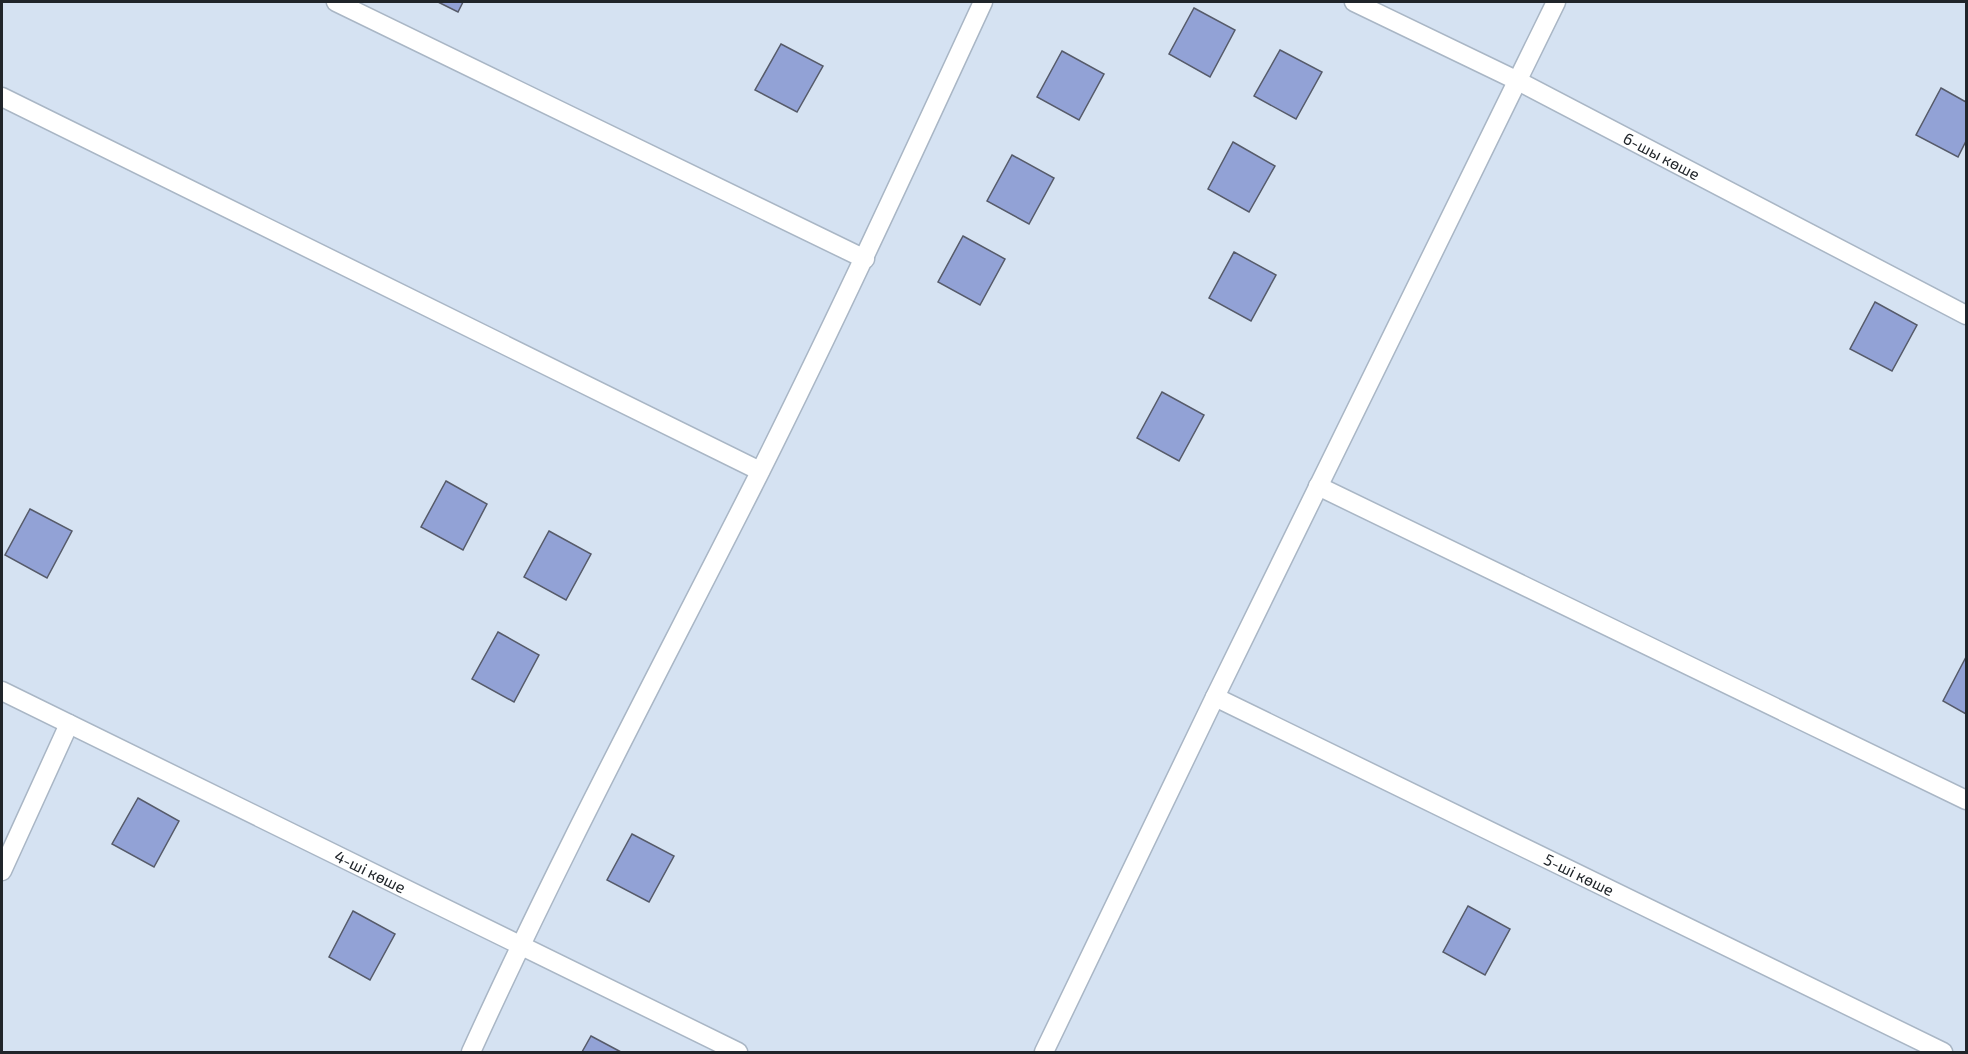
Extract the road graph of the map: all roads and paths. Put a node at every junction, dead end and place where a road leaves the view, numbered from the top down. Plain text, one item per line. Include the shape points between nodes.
1 (336, 2) edge
2 (983, 2) edge
3 (1354, 2) edge
4 (1556, 2) edge
5 (1518, 81) junction
6 (2, 97) edge
7 (865, 260) junction
8 (1966, 315) edge
9 (760, 471) junction
10 (1318, 486) junction
11 (2, 691) edge
12 (1215, 698) junction
13 (69, 724) junction
14 (1966, 800) edge
15 (2, 871) edge
16 (519, 945) junction
17 (471, 1053) edge
18 (738, 1053) edge
19 (1044, 1053) edge
20 (1943, 1053) edge

1 - 7 lane
2 - 7 lane
3 - 5 lane, 6-шы көше
4 - 5 lane
5 - 8 lane, 6-шы көше
5 - 10 lane
6 - 9 lane
7 - 9 lane
9 - 16 lane
10 - 12 lane
10 - 14 lane
11 - 13 lane, 4-ші көше
12 - 19 lane
12 - 20 lane, 5-ші көше
13 - 15 lane
13 - 16 lane, 4-ші көше
16 - 17 lane
16 - 18 lane, 4-ші көше

